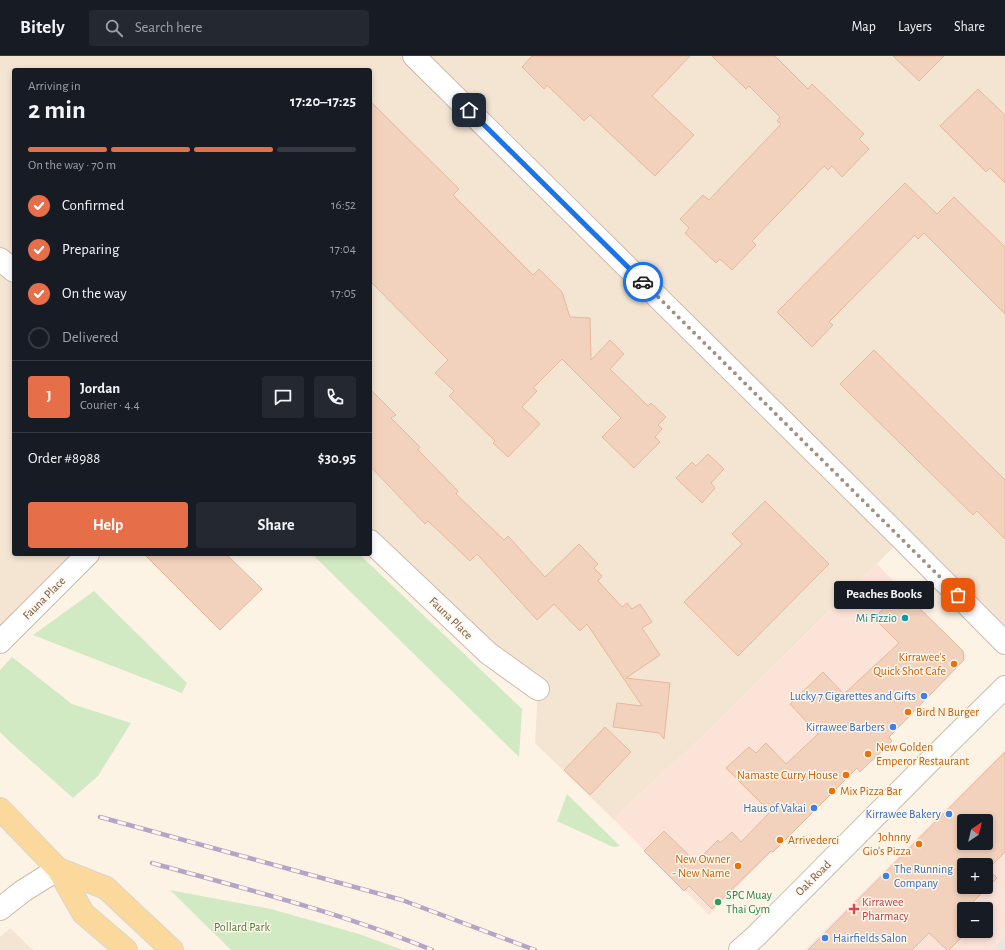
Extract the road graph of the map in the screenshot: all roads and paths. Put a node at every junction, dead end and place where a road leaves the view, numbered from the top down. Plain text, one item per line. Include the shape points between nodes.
1 (414, 56) edge
2 (0, 259) edge
3 (12, 269) edge
4 (372, 543) edge
5 (86, 556) edge
6 (0, 642) edge
7 (1005, 643) edge
8 (1005, 687) edge
9 (538, 689) dead end
10 (0, 809) edge
11 (58, 868) junction
12 (0, 909) edge
13 (126, 950) edge
14 (172, 950) edge
15 (740, 950) edge

1 - 7 street
2 - 3 street
4 - 9 street, Fauna Place via 488,653
5 - 6 street, Fauna Place
8 - 15 street, Oak Road
10 - 11 main road
11 - 12 street
11 - 13 main road via 83,913
11 - 14 main road via 106,888

